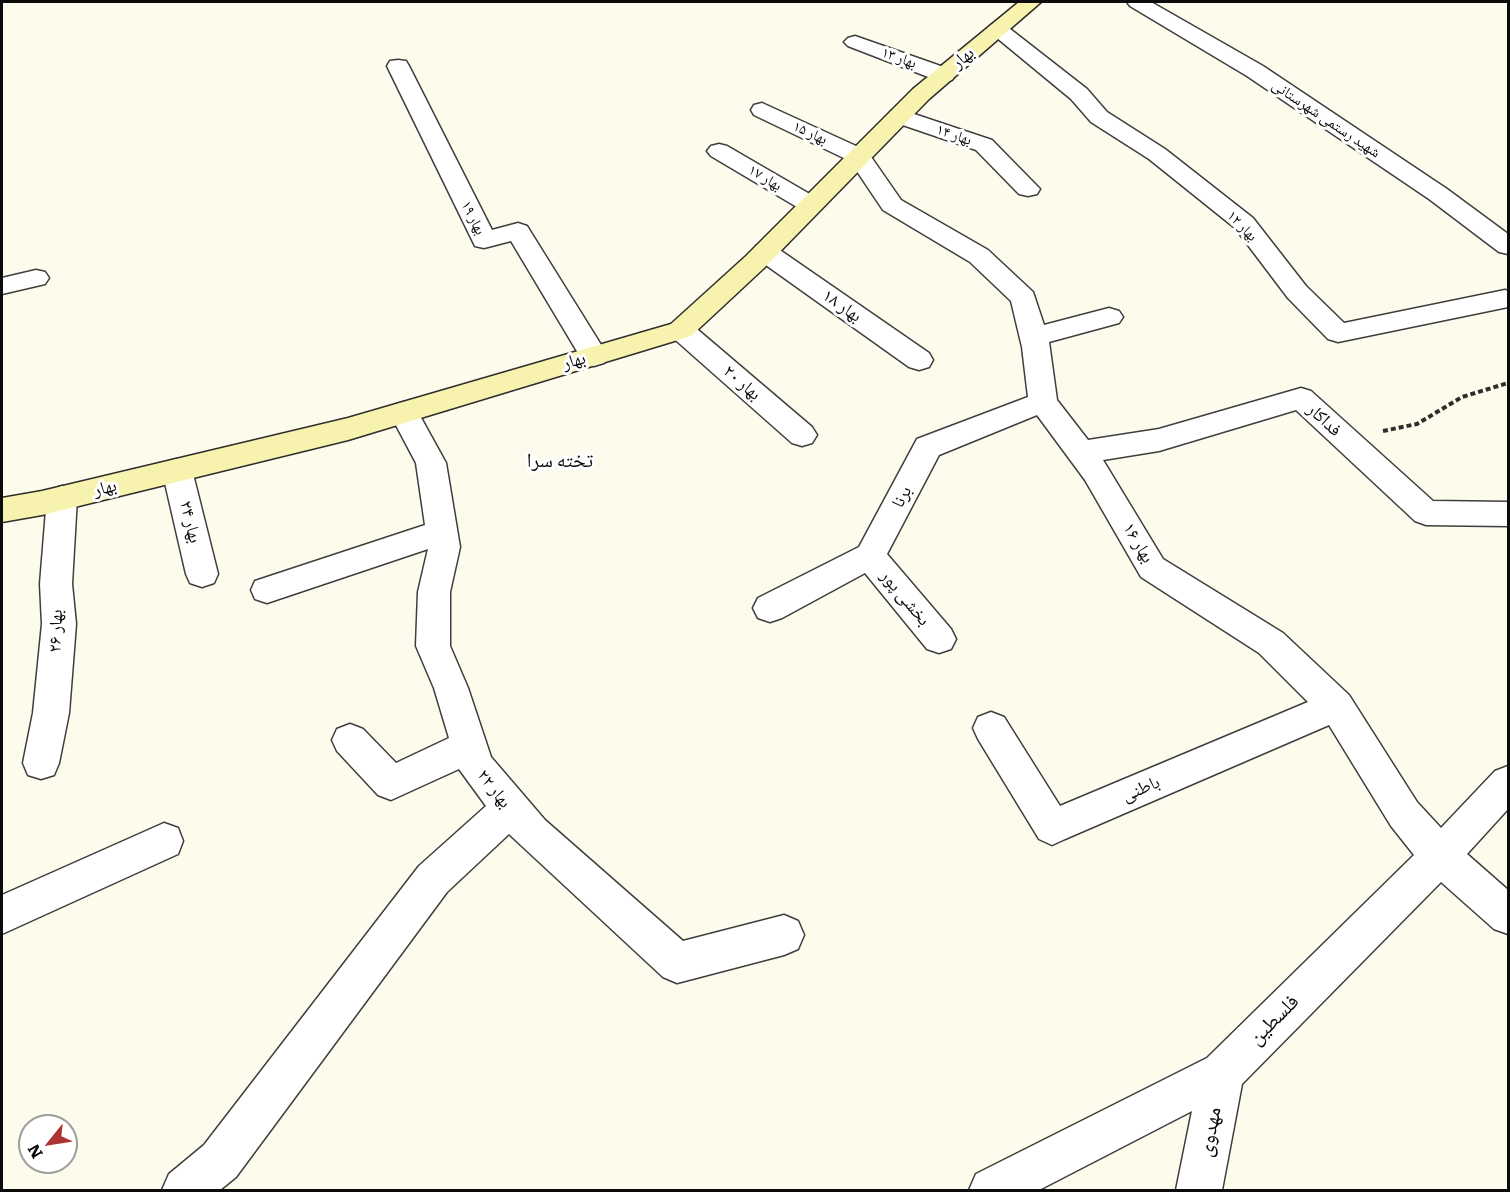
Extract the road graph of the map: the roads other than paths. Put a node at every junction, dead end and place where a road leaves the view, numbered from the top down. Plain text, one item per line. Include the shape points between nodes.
1 (1031, 2) edge
2 (1137, 2) edge
3 (998, 29) junction
4 (855, 42) dead end
5 (398, 66) dead end
6 (944, 75) junction
7 (762, 110) dead end
8 (899, 116) junction
9 (720, 151) dead end
10 (859, 156) junction
11 (1028, 189) dead end
12 (811, 205) junction
13 (1509, 246) edge
14 (765, 252) junction
15 (36, 278) dead end
16 (2, 286) edge
17 (1505, 299) dead end
18 (1109, 317) dead end
19 (681, 330) junction
20 (1033, 337) junction
21 (594, 356) junction
22 (919, 360) dead end
23 (1043, 402) junction
24 (404, 412) junction
25 (802, 435) dead end
26 (1082, 452) junction
27 (177, 471) junction
28 (62, 498) junction
29 (2, 510) edge
30 (1509, 514) edge
31 (441, 532) junction
32 (870, 556) junction
33 (202, 573) dead end
34 (267, 590) dead end
35 (770, 608) dead end
36 (939, 639) dead end
37 (1336, 706) junction
38 (992, 728) dead end
39 (350, 740) dead end
40 (470, 746) junction
41 (41, 763) dead end
42 (1509, 783) edge
43 (509, 809) junction
44 (164, 841) dead end
45 (1440, 856) junction
46 (2, 915) edge
47 (1509, 915) edge
48 (784, 935) dead end
49 (1222, 1073) junction
50 (185, 1191) edge
51 (992, 1191) edge
52 (1199, 1191) edge

1 - 3 street, بهار
2 - 13 street, شهید رستمی شهرستانی via 1255,71
3 - 6 street, بهار
3 - 17 street, بهار ۱۲ via 1079,94 1100,117 1157,154 1244,223 1297,292 1338,333
4 - 6 street, بهار ۱۳
5 - 21 street, بهار ۱۹ via 484,240 518,231
6 - 8 street, بهار
7 - 10 street, بهار ۱۵
8 - 10 street, بهار
8 - 11 street, بهار ۱۴ via 984,146
9 - 12 street, بهار ۱۷
10 - 12 street, بهار
10 - 20 street, بهار ۱۶ via 892,205 980,256 1024,298
12 - 14 street, بهار
14 - 19 street, بهار
14 - 22 street, بهار ۱۸
15 - 16 street
18 - 20 street
19 - 21 street, بهار
19 - 25 street, بهار ۲۰
20 - 23 street, بهار ۱۶
21 - 24 street, بهار
23 - 26 street, بهار ۱۶
23 - 32 street, برنا via 928,447
24 - 27 street, بهار
24 - 31 street, بهار ۲۲ via 430,463
26 - 30 street, فداکار via 1159,440 1301,398 1426,513
26 - 37 street, بهار ۱۶ via 1152,568 1271,643
27 - 28 street, بهار
27 - 33 street, بهار ۲۴
28 - 29 street, بهار
28 - 41 street, بهار ۲۶ via 56,584 59,624 51,713
31 - 34 street
31 - 40 street, بهار ۲۲ via 444,547 434,592 433,646
32 - 35 street
32 - 36 street, بخشی پور
37 - 38 street, باطنی via 1052,827
37 - 45 street, بهار ۱۶ via 1404,814
39 - 40 street via 391,783
40 - 43 street, بهار ۲۲ via 476,766
42 - 45 street, فلسطین
43 - 48 street, بهار ۲۲ via 677,963
43 - 50 street via 433,879 220,1161
44 - 46 street
45 - 47 street, بهار ۱۶
45 - 49 street, فلسطین
49 - 51 street, فلسطین
49 - 52 street, مهدوی

